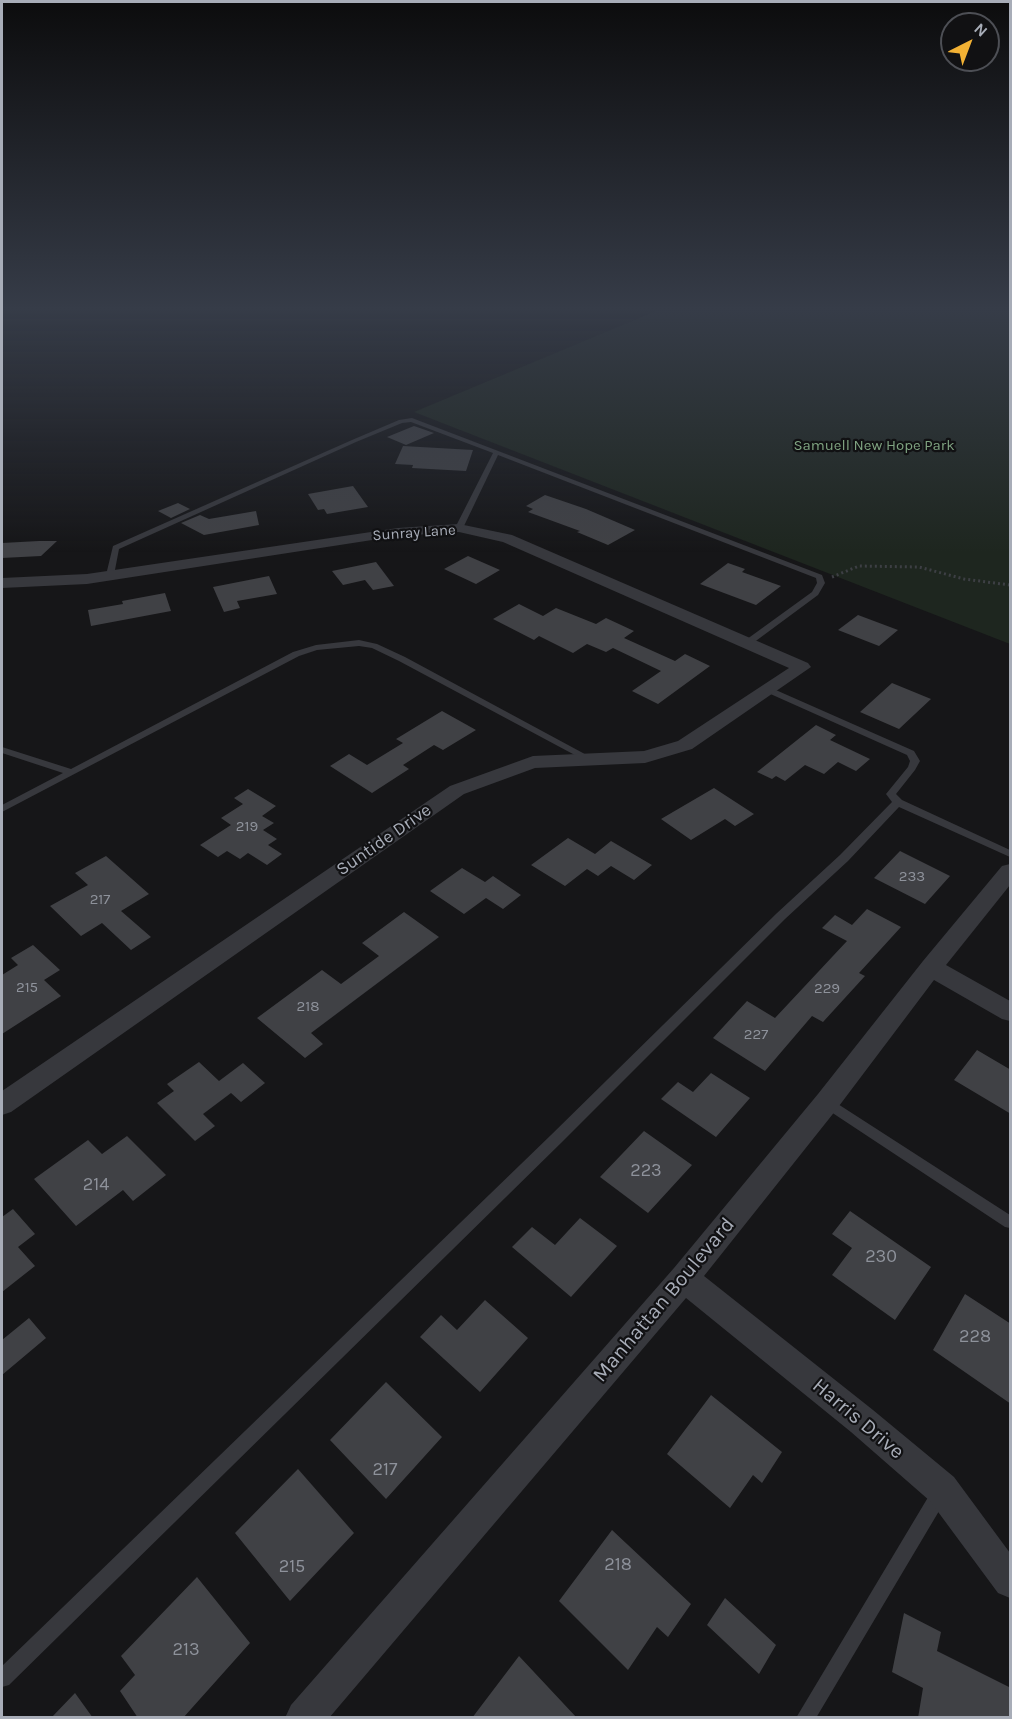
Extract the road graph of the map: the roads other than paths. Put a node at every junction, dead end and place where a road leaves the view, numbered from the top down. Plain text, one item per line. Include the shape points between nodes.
1 (496, 453) junction
2 (459, 528) junction
3 (110, 575) junction
4 (2, 583) edge
5 (746, 644) junction
6 (802, 667) joint
7 (769, 690) junction
8 (2, 750) edge
9 (589, 759) junction
10 (70, 772) junction
11 (898, 802) junction
12 (2, 809) edge
13 (1011, 854) edge
14 (1011, 871) edge
15 (931, 967) junction
16 (1011, 1012) edge
17 (827, 1102) junction
18 (2, 1104) edge
19 (1011, 1222) edge
20 (684, 1278) junction
21 (942, 1490) junction
22 (1011, 1581) edge
23 (2, 1678) edge
24 (304, 1718) edge
25 (805, 1718) edge

1 - 2 lane
1 - 3 lane via 412,420 401,421 116,548
1 - 5 lane via 819,577 821,583 815,593
2 - 3 street, Sunray Lane via 398,532
2 - 5 street, Sunray Lane via 507,538
3 - 4 street, Sunray Lane
5 - 6 street, Sunray Lane
6 - 7 street, Suntide Drive
7 - 9 street, Suntide Drive via 685,745 645,757
7 - 11 lane via 911,753 915,761 912,768 891,794
8 - 10 lane
9 - 10 lane via 402,659 359,643 296,654
9 - 18 street, Suntide Drive via 533,762 458,790
10 - 12 lane
11 - 13 lane
11 - 23 lane
14 - 15 street, Manhattan Boulevard
15 - 16 street
15 - 17 street, Manhattan Boulevard
17 - 19 lane
17 - 20 street, Manhattan Boulevard
20 - 21 street, Harris Drive
20 - 24 street, Manhattan Boulevard
21 - 22 street, Harris Drive
21 - 25 lane

